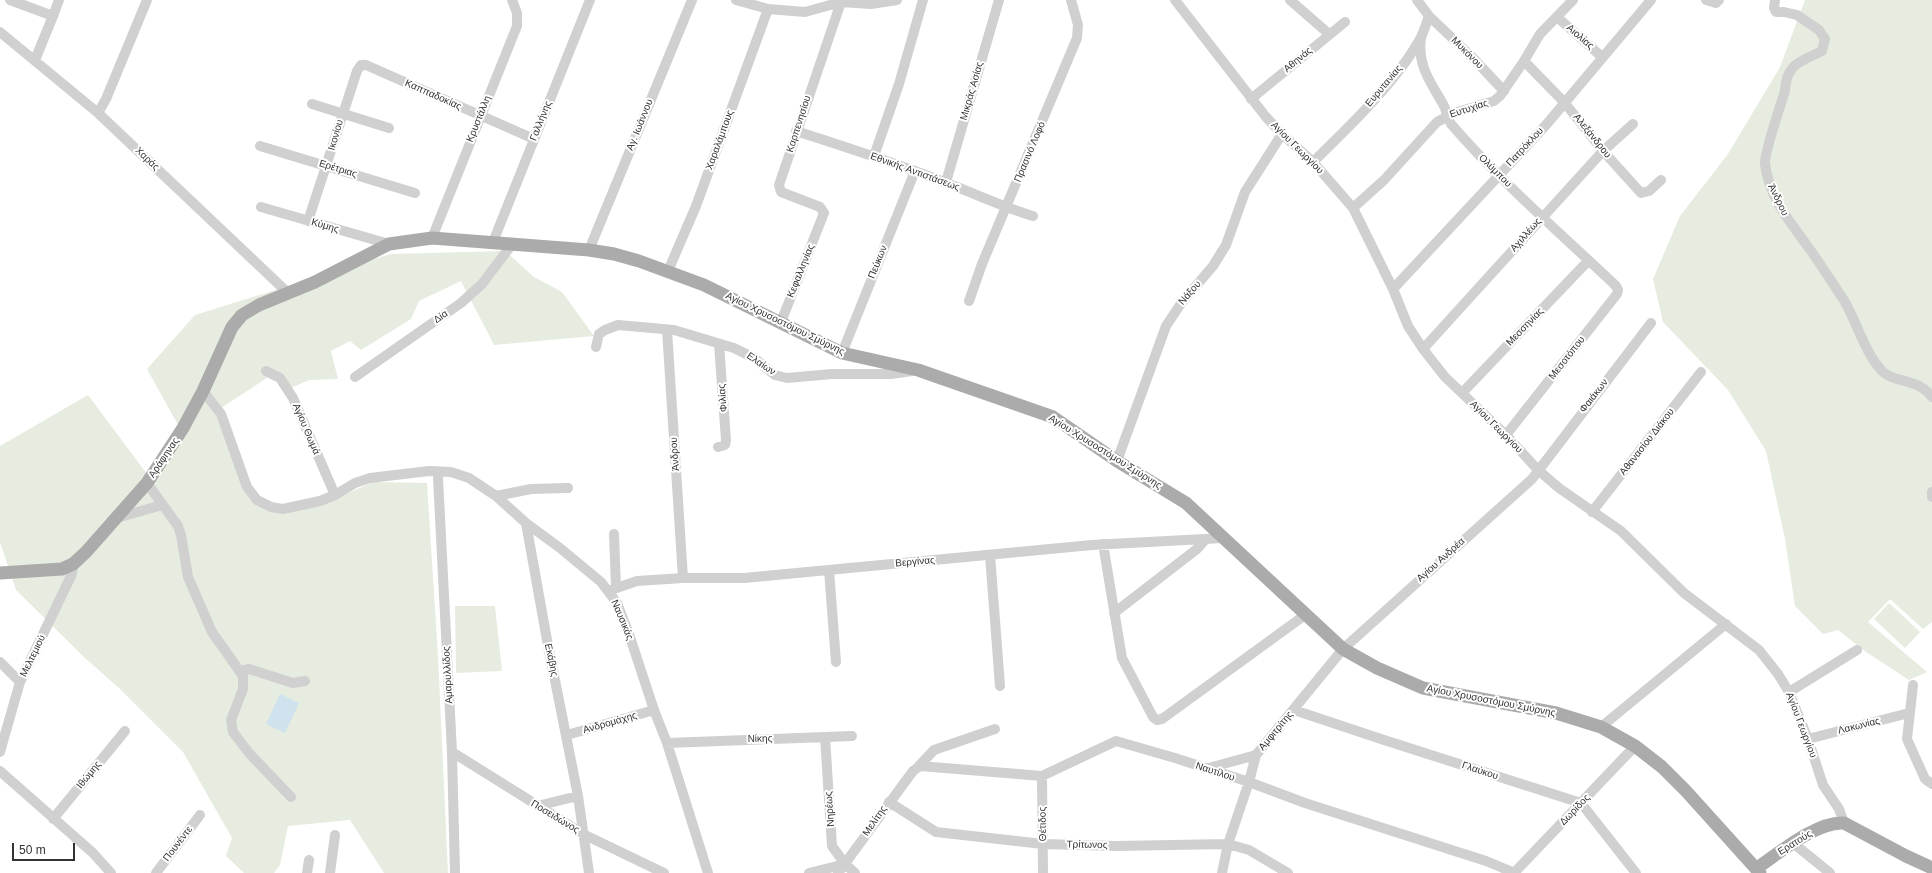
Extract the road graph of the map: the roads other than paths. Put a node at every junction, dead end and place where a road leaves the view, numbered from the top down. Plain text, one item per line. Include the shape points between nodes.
1 (10, 0) edge
2 (59, 0) edge
3 (147, 0) edge
4 (512, 0) edge
5 (590, 0) edge
6 (692, 0) edge
7 (736, 0) edge
8 (897, 0) edge
9 (923, 0) edge
10 (999, 0) edge
11 (1071, 0) edge
12 (1175, 0) edge
13 (1290, 0) edge
14 (1417, 0) edge
15 (1706, 0) edge
16 (1719, 0) edge
17 (1775, 0) edge
18 (1569, 1) edge
19 (1649, 1) edge
20 (841, 2) junction
21 (768, 9) junction
22 (53, 16) junction
23 (1429, 16) junction
24 (1557, 17) junction
25 (1345, 22) dead end
26 (0, 32) edge
27 (1328, 34) junction
28 (1421, 38) junction
29 (1602, 57) junction
30 (35, 60) junction
31 (1524, 61) junction
32 (357, 71) joint
33 (1504, 91) junction
34 (1251, 99) junction
35 (1564, 102) junction
36 (312, 104) dead end
37 (98, 113) junction
38 (342, 113) junction
39 (480, 116) junction
40 (1446, 116) junction
41 (1633, 124) dead end
42 (389, 128) dead end
43 (796, 131) junction
44 (1282, 134) junction
45 (534, 139) junction
46 (260, 146) dead end
47 (1603, 151) junction
48 (874, 156) junction
49 (1313, 162) junction
50 (327, 165) junction
51 (915, 171) junction
52 (1499, 176) junction
53 (1660, 180) dead end
54 (946, 182) junction
55 (415, 193) dead end
56 (261, 207) dead end
57 (1006, 208) junction
58 (1353, 208) junction
59 (1033, 216) dead end
60 (1542, 217) junction
61 (308, 221) junction
62 (821, 221) joint
63 (432, 238) junction
64 (493, 242) junction
65 (513, 243) junction
66 (388, 244) junction
67 (589, 250) junction
68 (1588, 261) junction
69 (668, 271) junction
70 (1610, 280) joint
71 (1393, 289) junction
72 (288, 293) junction
73 (969, 301) dead end
74 (781, 322) junction
75 (1651, 323) dead end
76 (667, 330) junction
77 (719, 344) junction
78 (596, 347) dead end
79 (1423, 350) junction
80 (842, 353) junction
81 (918, 370) junction
82 (266, 371) dead end
83 (1701, 372) dead end
84 (356, 376) dead end
85 (203, 391) junction
86 (1462, 393) junction
87 (1932, 397) edge
88 (1506, 435) junction
89 (718, 447) dead end
90 (1117, 461) junction
91 (1538, 470) junction
92 (416, 472) junction
93 (451, 472) junction
94 (438, 478) junction
95 (147, 483) junction
96 (568, 488) dead end
97 (1932, 492) edge
98 (335, 495) junction
99 (496, 496) junction
100 (1932, 497) edge
101 (162, 505) junction
102 (1592, 512) junction
103 (117, 518) junction
104 (526, 523) junction
105 (614, 534) dead end
106 (1223, 538) junction
107 (1205, 540) junction
108 (1103, 544) junction
109 (990, 555) junction
110 (73, 564) junction
111 (829, 570) junction
112 (0, 572) edge
113 (683, 578) junction
114 (612, 589) junction
115 (1114, 613) junction
116 (1305, 615) junction
117 (1726, 624) junction
118 (1343, 649) junction
119 (1857, 650) dead end
120 (0, 662) edge
121 (836, 662) dead end
122 (240, 671) junction
123 (305, 681) dead end
124 (20, 682) junction
125 (1913, 685) dead end
126 (1000, 686) dead end
127 (1790, 692) junction
128 (654, 710) junction
129 (1294, 710) junction
130 (1909, 713) junction
131 (1602, 727) junction
132 (995, 729) dead end
133 (125, 731) dead end
134 (567, 735) junction
135 (852, 736) dead end
136 (825, 737) junction
137 (1808, 739) junction
138 (667, 743) junction
139 (1635, 746) junction
140 (0, 752) edge
141 (452, 752) junction
142 (1256, 755) junction
143 (916, 768) junction
144 (1206, 769) junction
145 (0, 771) edge
146 (1042, 776) junction
147 (1249, 782) junction
148 (1932, 784) edge
149 (578, 796) junction
150 (291, 797) dead end
151 (889, 802) junction
152 (1581, 803) junction
153 (537, 806) junction
154 (200, 815) dead end
155 (53, 819) junction
156 (1844, 823) junction
157 (584, 834) junction
158 (335, 835) dead end
159 (1793, 843) junction
160 (1043, 844) junction
161 (1228, 844) junction
162 (309, 860) dead end
163 (845, 864) junction
164 (1932, 868) edge
165 (1756, 871) edge
166 (111, 873) edge
167 (156, 873) edge
168 (307, 873) edge
169 (330, 873) edge
170 (455, 873) edge
171 (589, 873) edge
172 (664, 873) edge
173 (708, 873) edge
174 (809, 873) edge
175 (838, 873) edge
176 (855, 873) edge
177 (1043, 873) edge
178 (1222, 873) edge
179 (1288, 873) edge
180 (1514, 873) edge
181 (1636, 873) edge
182 (1830, 873) edge

1 - 22 street
2 - 22 street
3 - 37 street
4 - 39 street, Κρυστάλλη via 517,13 517,26
5 - 45 street, Γαλλήνης
6 - 67 street, Αγ. Ιωάννου
7 - 21 street
8 - 20 street via 871,4
9 - 48 street via 899,84
10 - 54 street, Μικράς Ασίας
11 - 57 street, Πρασινό Λοφό via 1078,25 1077,38
12 - 34 street, Αγίου Γεωργίου
13 - 27 street
14 - 23 street
15 - 16 street via 1716,3
17 - 87 street, Άνδρου via 1776,12 1801,17 1823,35 1825,43 1822,51 1795,64 1786,79 1765,162 1770,187 1786,219 1811,251 1845,303 1868,352 1877,365 1884,373 1911,382 1928,391
18 - 24 street, Ευτυχίας
19 - 29 street, Πατρόκλου
20 - 21 street via 805,12
20 - 43 street, Καρπενησίου
21 - 69 street, Χαραλάμπους via 696,206
22 - 30 street
23 - 28 street, Ευρυτανίας
23 - 33 street, Μυκόνου
24 - 29 street, Αιολίας
24 - 31 street, Ευτυχίας via 1540,34
25 - 27 street, Αθηνάς
26 - 30 street, Χαράς
27 - 34 street, Αθηνάς
28 - 40 street, Ολύμπου via 1419,56 1423,69 1446,110
28 - 49 street, Ευρυτανίας via 1383,88
29 - 35 street, Πατρόκλου
30 - 37 street, Χαράς
31 - 33 street, Ευτυχίας
31 - 35 street, Αλεξάνδρου
32 - 38 street, Ικονίου
32 - 39 street, Καππαδοκίας via 362,65 366,65
33 - 40 street, Ευτυχίας via 1494,101
34 - 44 street, Αγίου Γεωργίου
35 - 47 street, Αλεξάνδρου
35 - 52 street, Πατρόκλου
36 - 38 street
37 - 72 street, Χαράς
38 - 42 street
38 - 50 street, Ικονίου
39 - 45 street, Καππαδοκίας
39 - 63 street, Κρυστάλλη
40 - 52 street, Ολύμπου
40 - 58 street, Ευτυχίας via 1437,122 1384,180
41 - 47 street, Αχιλλέως
43 - 48 street, Εθνικής Αντιστάσεως
43 - 62 street, Καρπενησίου via 779,185 780,190 822,209 824,213
44 - 49 street, Αγίου Γεωργίου
44 - 90 street, Νάξου via 1245,192 1226,245 1213,266 1182,302 1166,326
45 - 64 street, Γαλλήνης
46 - 50 street, Ερέτριας
47 - 53 street, Αλεξάνδρου via 1641,193 1649,191
47 - 60 street, Αχιλλέως
48 - 51 street, Εθνικής Αντιστάσεως
49 - 58 street, Αγίου Γεωργίου
50 - 55 street, Ερέτριας
50 - 61 street, Ικονίου
51 - 54 street, Εθνικής Αντιστάσεως
51 - 80 street, Πεύκων
52 - 60 street, Ολύμπου
52 - 71 street, Πατρόκλου
54 - 57 street, Εθνικής Αντιστάσεως
56 - 61 street, Κύμης
57 - 59 street, Εθνικής Αντιστάσεως
57 - 73 street, Πρασινό Λοφό
58 - 71 street, Αγίου Γεωργίου
60 - 68 street, Ολύμπου
60 - 79 street, Αχιλλέως
61 - 66 street, Κύμης
62 - 74 street, Κεφαλληνίας
63 - 64 main road, Αγίου Χρυσοστόμου Σμύρνης
63 - 66 main road, Αγίου Χρυσοστόμου Σμύρνης
64 - 65 main road, Αγίου Χρυσοστόμου Σμύρνης
65 - 67 main road, Αγίου Χρυσοστόμου Σμύρνης
65 - 84 street, Δία via 482,284 461,303
66 - 72 main road, Αγίου Χρυσοστόμου Σμύρνης via 315,282
67 - 69 main road, Αγίου Χρυσοστόμου Σμύρνης via 614,254
68 - 70 street, Ολύμπου
68 - 86 street, Μεσσηνίας
69 - 74 main road, Αγίου Χρυσοστόμου Σμύρνης via 704,285
70 - 88 street, Μεσοτόπου via 1618,287 1617,294
71 - 79 street, Αγίου Γεωργίου via 1408,326
72 - 85 main road, Αράφηνας via 254,307 235,323
74 - 80 main road, Αγίου Χρυσοστόμου Σμύρνης
75 - 91 street, Φαιάκων
76 - 77 street, Ελαίων
76 - 78 street, Ελαίων via 612,327 599,334
76 - 113 street, Άνδρου
77 - 81 street, Ελαίων via 754,358 775,375 787,378 832,374 891,374
77 - 89 street, Φιλίας via 726,440 725,445
79 - 86 street, Αγίου Γεωργίου
80 - 81 main road, Αγίου Χρυσοστόμου Σμύρνης
81 - 90 main road, Αγίου Χρυσοστόμου Σμύρνης via 1053,417
82 - 98 street, Αγίου Θωμά via 280,378 293,398
83 - 102 street, Αθανασίου Διάκου
85 - 95 main road, Αράφηνας via 183,428
85 - 98 street, Ναυσικάς via 221,414 239,470 250,494 257,500 271,507 283,509 320,502
86 - 88 street, Αγίου Γεωργίου
88 - 91 street, Αγίου Γεωργίου
90 - 106 main road, Αγίου Χρυσοστόμου Σμύρνης via 1186,503
91 - 102 street, Αγίου Γεωργίου
91 - 118 street, Αγίου Ανδρέα via 1532,479
92 - 93 street, Ναυσικάς
92 - 94 street
92 - 98 street, Ναυσικάς via 362,480
93 - 94 street via 443,478
93 - 99 street, Ναυσικάς via 469,478
94 - 141 street, Αμαρυλλίδος
95 - 101 street
95 - 103 main road, Αράφηνας
96 - 99 street via 531,490
97 - 100 street
99 - 104 street, Ναυσικάς
101 - 103 street
101 - 122 street via 178,526 188,577 212,632
102 - 117 street, Αγίου Γεωργίου via 1621,531 1684,593
103 - 110 main road, Αράφηνας
104 - 114 street, Ναυσικάς
104 - 134 street, Εκάβης via 546,640
105 - 114 street
106 - 107 street, Βεργίνας
106 - 116 main road, Αγίου Χρυσοστόμου Σμύρνης
107 - 108 street, Βεργίνας
107 - 115 street via 1197,549
108 - 109 street, Βεργίνας
108 - 115 street
109 - 111 street, Βεργίνας
109 - 126 street
110 - 112 main road, Αράφηνας via 57,570
110 - 124 street, Μελτεμιού via 72,574
111 - 113 street, Βεργίνας via 744,578
111 - 121 street
113 - 114 street, Βεργίνας via 637,580
114 - 128 street, Ναυσικάς
115 - 116 street via 1122,658 1152,717 1159,720
116 - 118 main road, Αγίου Χρυσοστόμου Σμύρνης
117 - 127 street, Αγίου Γεωργίου via 1759,650
117 - 131 street
118 - 129 street, Αμφιτρίτης
118 - 131 main road, Αγίου Χρυσοστόμου Σμύρνης via 1377,668 1423,688 1549,712
119 - 127 street
120 - 124 street
122 - 123 street via 249,669 293,683
122 - 150 street via 244,684 231,720 233,732 249,753
124 - 140 street, Μελτεμιού
125 - 130 street
127 - 137 street, Αγίου Γεωργίου
128 - 134 street, Ανδρομάχης
128 - 138 street, Ναυσικάς
129 - 142 street, Αμφιτρίτης
129 - 152 street, Γλαύκου
130 - 137 street, Λακωνίας
130 - 148 street via 1908,741 1925,779
131 - 139 main road, Αγίου Χρυσοστόμου Σμύρνης
132 - 143 street, Μελίτης via 934,750
133 - 155 street, Ιθώμης
134 - 149 street, Εκάβης via 567,747
135 - 136 street, Νίκης
136 - 138 street, Νίκης
136 - 163 street, Νηρέως via 832,846
137 - 156 street, Αγίου Γεωργίου via 1823,785 1839,809
138 - 173 street, Ναυσικάς
139 - 152 street, Δωρίδος
139 - 165 main road, Αγίου Χρυσοστόμου Σμύρνης via 1679,783
141 - 153 street, Ποσειδώνος
141 - 170 street, Αμαρυλλίδος
142 - 144 street
142 - 147 street, Αμφιτρίτης
143 - 146 street via 923,765
143 - 151 street, Μελίτης
144 - 146 street, Ναυτίλου via 1116,741
144 - 147 street, Ναυτίλου
145 - 155 street
146 - 160 street, Θέτιδος
147 - 161 street, Αμφιτρίτης
147 - 180 street, Ναυτίλου via 1305,803 1486,860
149 - 153 street
149 - 157 street, Εκάβης
151 - 160 street, Τρίτωνος via 935,831
151 - 163 street, Μελίτης
152 - 180 street, Δωρίδος
152 - 181 street
153 - 157 street, Ποσειδώνος
154 - 167 street, Πουνέντε
155 - 166 street via 93,853
156 - 159 main road, Ερατούς via 1824,826
156 - 164 main road
157 - 171 street, Εκάβης
157 - 172 street, Ποσειδώνος
158 - 169 street
159 - 165 main road, Ερατούς
159 - 182 street
160 - 161 street, Τρίτωνος
160 - 177 street, Θέτιδος
161 - 178 street, Αμφιτρίτης
161 - 179 street, Τρίτωνος via 1249,850
162 - 168 street
163 - 174 street
163 - 175 street, Μελίτης
163 - 176 street, Νηρέως

